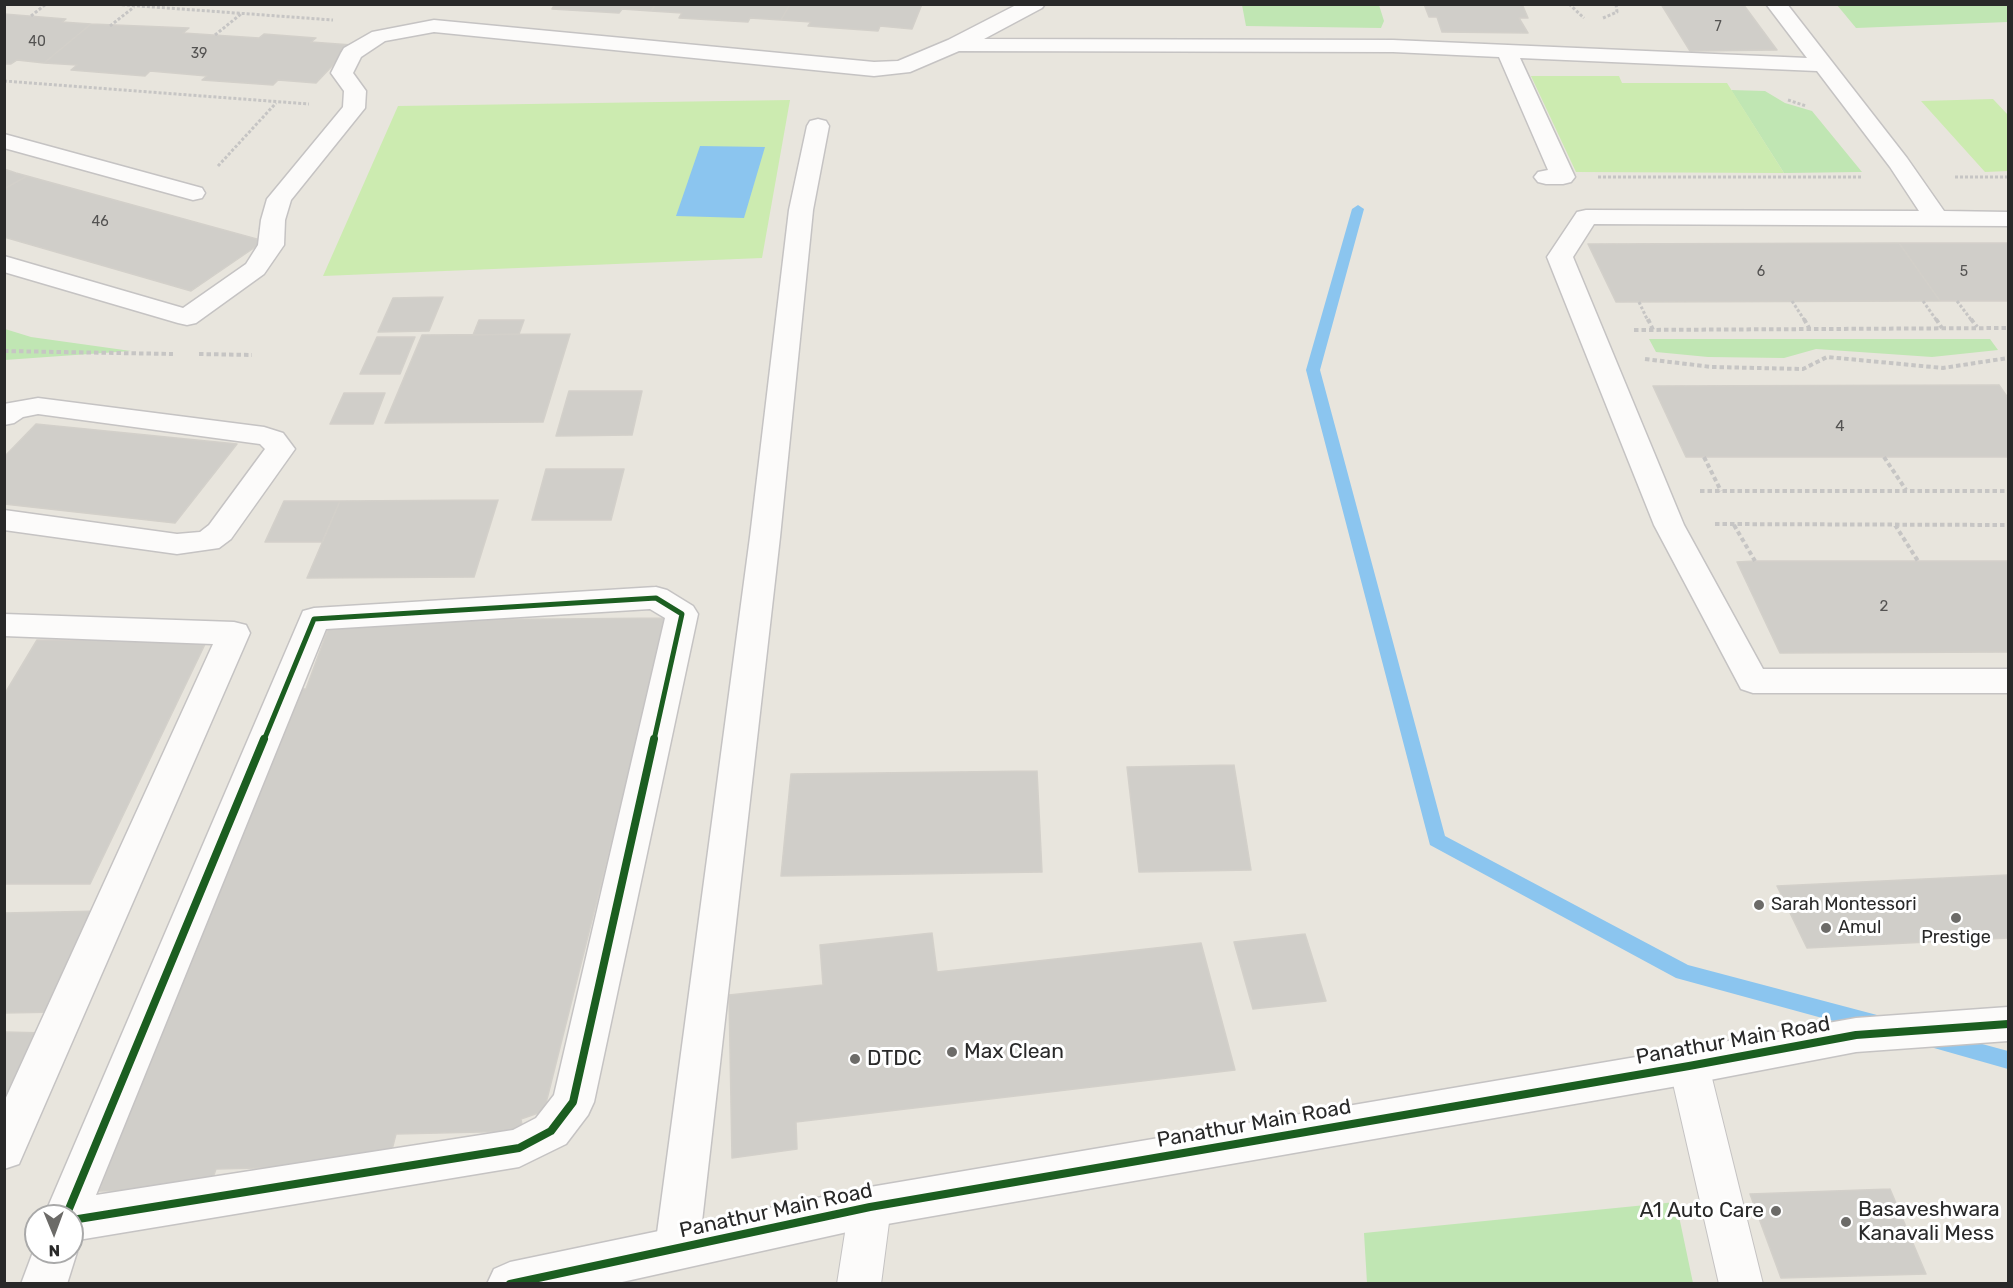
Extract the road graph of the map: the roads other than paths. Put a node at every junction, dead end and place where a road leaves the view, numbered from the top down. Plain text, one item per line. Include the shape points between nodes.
1 (1035, 4) edge
2 (1776, 4) edge
3 (956, 45) junction
4 (1507, 52) junction
5 (1824, 65) junction
6 (818, 126) dead end
7 (4, 141) edge
8 (1546, 177) dead end
9 (193, 193) road end
10 (1937, 219) junction
11 (2008, 219) edge
12 (4, 264) edge
13 (4, 417) edge
14 (4, 520) edge
15 (4, 625) edge
16 (2008, 681) edge
17 (2008, 1024) edge
18 (1689, 1066) junction
19 (4, 1150) edge
20 (71, 1204) edge
21 (870, 1207) junction
22 (84, 1218) edge
23 (677, 1248) junction
24 (51, 1264) edge
25 (44, 1284) edge
26 (510, 1284) edge
27 (859, 1284) edge
28 (1741, 1284) edge

1 - 3 street
2 - 5 street
3 - 4 street via 1308,45
3 - 12 street via 902,67 874,69 434,26 379,36 352,53 342,73 355,91 354,108 279,199 271,245 255,269 187,317
4 - 5 street
4 - 8 street via 1563,177
5 - 10 street
6 - 23 street via 801,210 764,549
7 - 9 street
10 - 11 street
10 - 16 street via 1586,218 1560,256 1669,525 1753,681
13 - 14 street via 25,407 38,406 264,436 273,439 280,449 220,532 208,541 177,544
15 - 19 street via 234,633
17 - 18 street, Panathur Main Road via 1856,1035
18 - 21 street, Panathur Main Road
18 - 28 lane
20 - 22 street via 314,619 656,598 682,614 573,1102 551,1131 519,1149
21 - 23 street, Panathur Main Road
21 - 27 lane
23 - 26 street, Panathur Main Road
24 - 25 street

